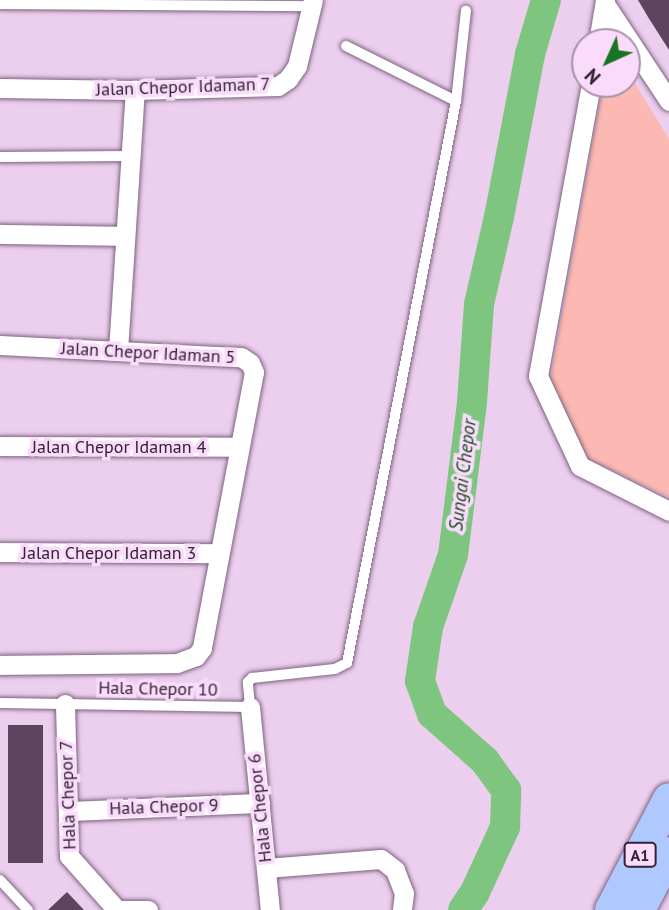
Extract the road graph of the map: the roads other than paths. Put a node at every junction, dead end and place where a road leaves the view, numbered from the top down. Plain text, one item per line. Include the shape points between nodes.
1 (605, 2) edge
2 (312, 3) edge
3 (0, 4) edge
4 (466, 11) dead end
5 (600, 28) edge
6 (346, 46) dead end
7 (0, 88) edge
8 (135, 90) junction
9 (588, 98) edge
10 (456, 101) junction
11 (669, 101) edge
12 (0, 156) edge
13 (129, 156) junction
14 (0, 234) edge
15 (123, 236) junction
16 (0, 345) edge
17 (118, 351) junction
18 (0, 446) edge
19 (239, 447) junction
20 (669, 511) edge
21 (0, 552) edge
22 (217, 553) junction
23 (0, 665) edge
24 (0, 703) edge
25 (65, 704) junction
26 (250, 706) junction
27 (669, 799) edge
28 (260, 803) junction
29 (68, 811) junction
30 (669, 853) edge
31 (266, 868) junction
32 (0, 880) edge
33 (28, 910) edge
34 (117, 910) edge
35 (148, 910) edge
36 (270, 910) edge
37 (402, 910) edge
38 (611, 910) edge
39 (639, 910) edge

1 - 5 street
1 - 11 street
2 - 3 lane
2 - 8 street, Jalan Chepor Idaman 7 via 297,66 278,86
4 - 10 lane
6 - 10 lane
7 - 8 street, Jalan Chepor Idaman 7
8 - 13 street
9 - 20 street via 538,376 580,466
10 - 26 lane via 347,663 252,678 248,682
12 - 13 lane
13 - 15 street
14 - 15 street
15 - 17 street
16 - 17 street, Jalan Chepor Idaman 5
17 - 19 street, Jalan Chepor Idaman 5 via 241,357 250,363 254,372
18 - 19 street, Jalan Chepor Idaman 4
19 - 22 street
21 - 22 street, Jalan Chepor Idaman 3
22 - 23 street via 202,648 196,656 177,663
24 - 25 lane, Hala Chepor 10
25 - 26 lane, Hala Chepor 10
25 - 29 street, Hala Chepor 7
26 - 28 street, Hala Chepor 6
27 - 38 main road, A1
28 - 29 street, Hala Chepor 9
28 - 31 street, Hala Chepor 6
29 - 34 street, Hala Chepor 7 via 69,856
30 - 39 main road, A1
31 - 36 street, Hala Chepor 6
31 - 37 street via 381,859 395,870 404,893
32 - 33 lane
34 - 35 street

